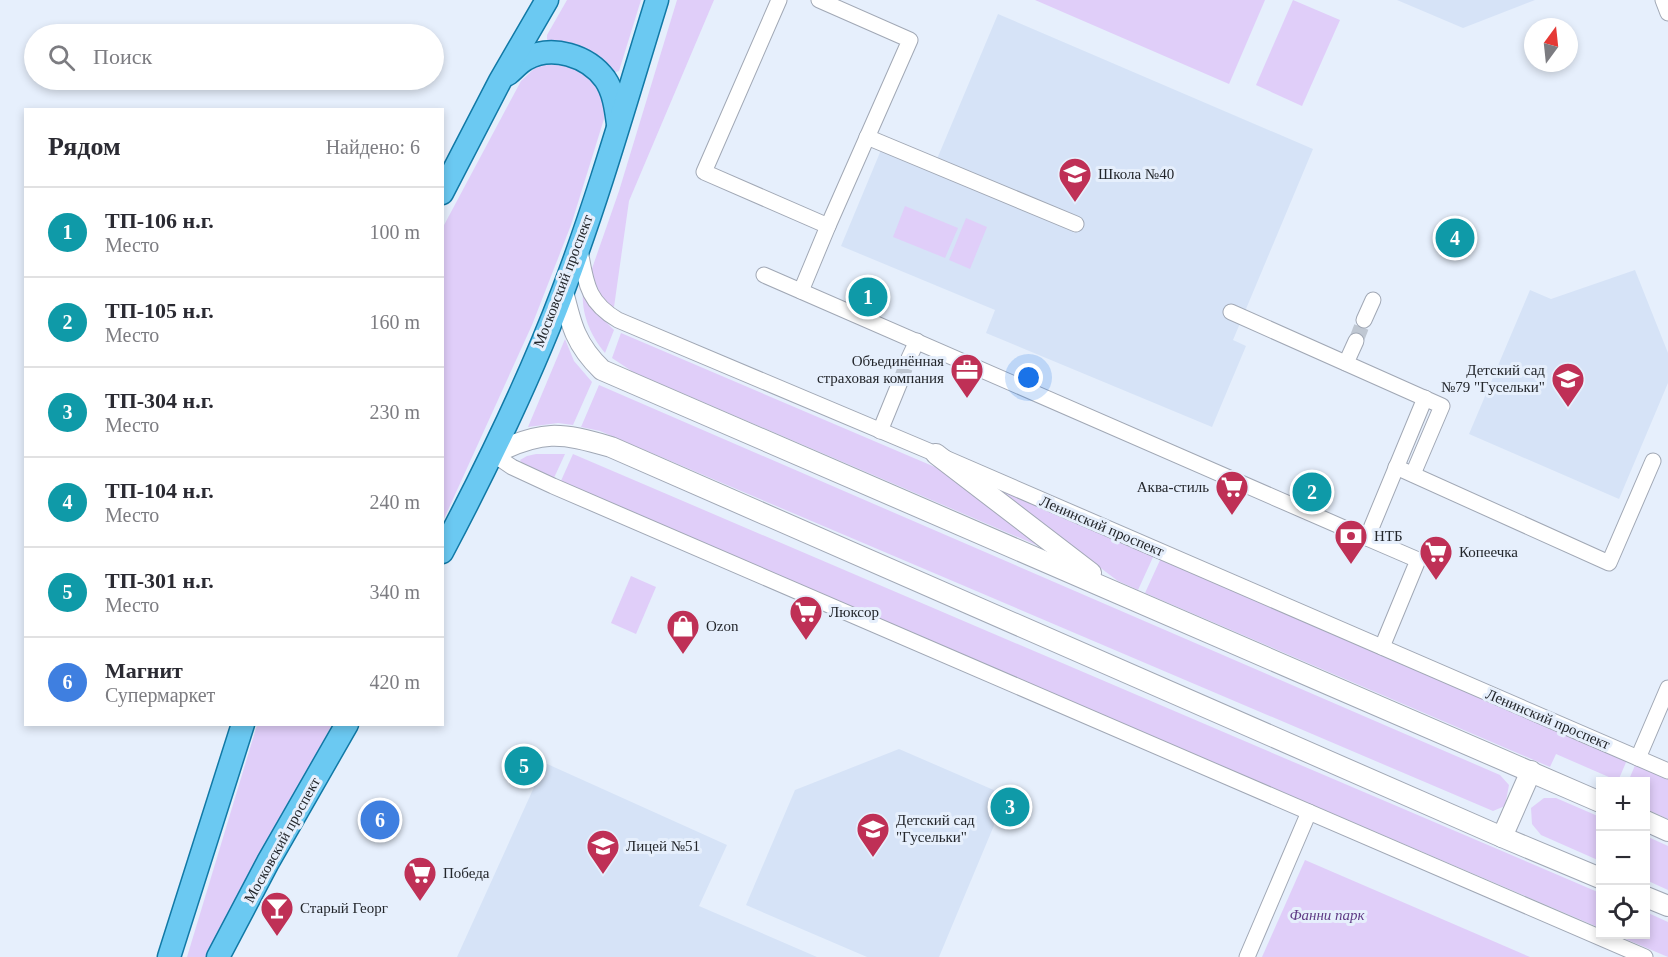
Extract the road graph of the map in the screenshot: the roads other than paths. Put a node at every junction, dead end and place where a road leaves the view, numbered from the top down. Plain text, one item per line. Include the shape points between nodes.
1 (547, 0) edge
2 (657, 0) edge
3 (779, 0) edge
4 (819, 0) edge
5 (1663, 0) edge
6 (849, 6) edge
7 (1668, 13) edge
8 (500, 81) junction
9 (618, 125) junction
10 (867, 137) junction
11 (444, 189) edge
12 (1077, 224) dead end
13 (828, 226) junction
14 (579, 243) junction
15 (764, 275) dead end
16 (563, 291) junction
17 (801, 291) junction
18 (1373, 300) dead end
19 (1231, 312) dead end
20 (1364, 320) tunnel mouth
21 (916, 341) junction
22 (1356, 341) tunnel mouth
23 (909, 358) tunnel mouth
24 (1346, 363) junction
25 (900, 382) tunnel mouth
26 (1425, 398) junction
27 (880, 431) junction
28 (493, 454) junction
29 (936, 454) junction
30 (1653, 461) dead end
31 (1396, 467) junction
32 (1413, 474) junction
33 (1367, 538) junction
34 (444, 548) edge
35 (1114, 592) junction
36 (1382, 647) junction
37 (1668, 688) edge
38 (242, 726) edge
39 (346, 726) edge
40 (1638, 758) junction
41 (1532, 771) junction
42 (1668, 771) edge
43 (1596, 799) edge
44 (1309, 812) junction
45 (1650, 823) edge
46 (1668, 831) edge
47 (1502, 837) junction
48 (1596, 876) edge
49 (1650, 899) edge
50 (1668, 906) edge
51 (169, 957) edge
52 (218, 957) edge
53 (1247, 957) edge
54 (1645, 957) edge

1 - 8 main road
2 - 9 main road, Московский проспект
3 - 13 street via 704,172
4 - 6 street
5 - 7 street
6 - 10 street via 910,40
8 - 9 main road via 526,59 545,52 578,58 605,79 615,100
8 - 11 main road
9 - 14 main road, Московский проспект
10 - 12 street
10 - 13 street
13 - 17 street
14 - 16 main road, Московский проспект
14 - 27 street, Ленинский проспект via 586,285 605,313
15 - 17 street
16 - 28 main road, Московский проспект
16 - 35 main road via 579,344 602,370
17 - 21 street
18 - 20 street
19 - 24 street
21 - 23 street
21 - 33 street
22 - 24 street
24 - 26 street
25 - 27 street
26 - 31 street
26 - 32 street via 1442,406
27 - 29 street, Ленинский проспект
28 - 34 main road, Московский проспект
28 - 44 street via 553,486
28 - 47 main road via 532,437 552,435 575,436 611,447
29 - 35 main road
29 - 36 street, Ленинский проспект
30 - 32 street via 1609,563
31 - 32 street
31 - 33 street
33 - 36 street via 1418,560
35 - 41 main road
36 - 40 street, Ленинский проспект
37 - 40 street
38 - 51 main road
39 - 52 main road, Московский проспект
40 - 42 street, Ленинский проспект
41 - 43 main road
41 - 47 main road
44 - 53 street
44 - 54 street
45 - 46 main road
47 - 48 main road
49 - 50 main road

